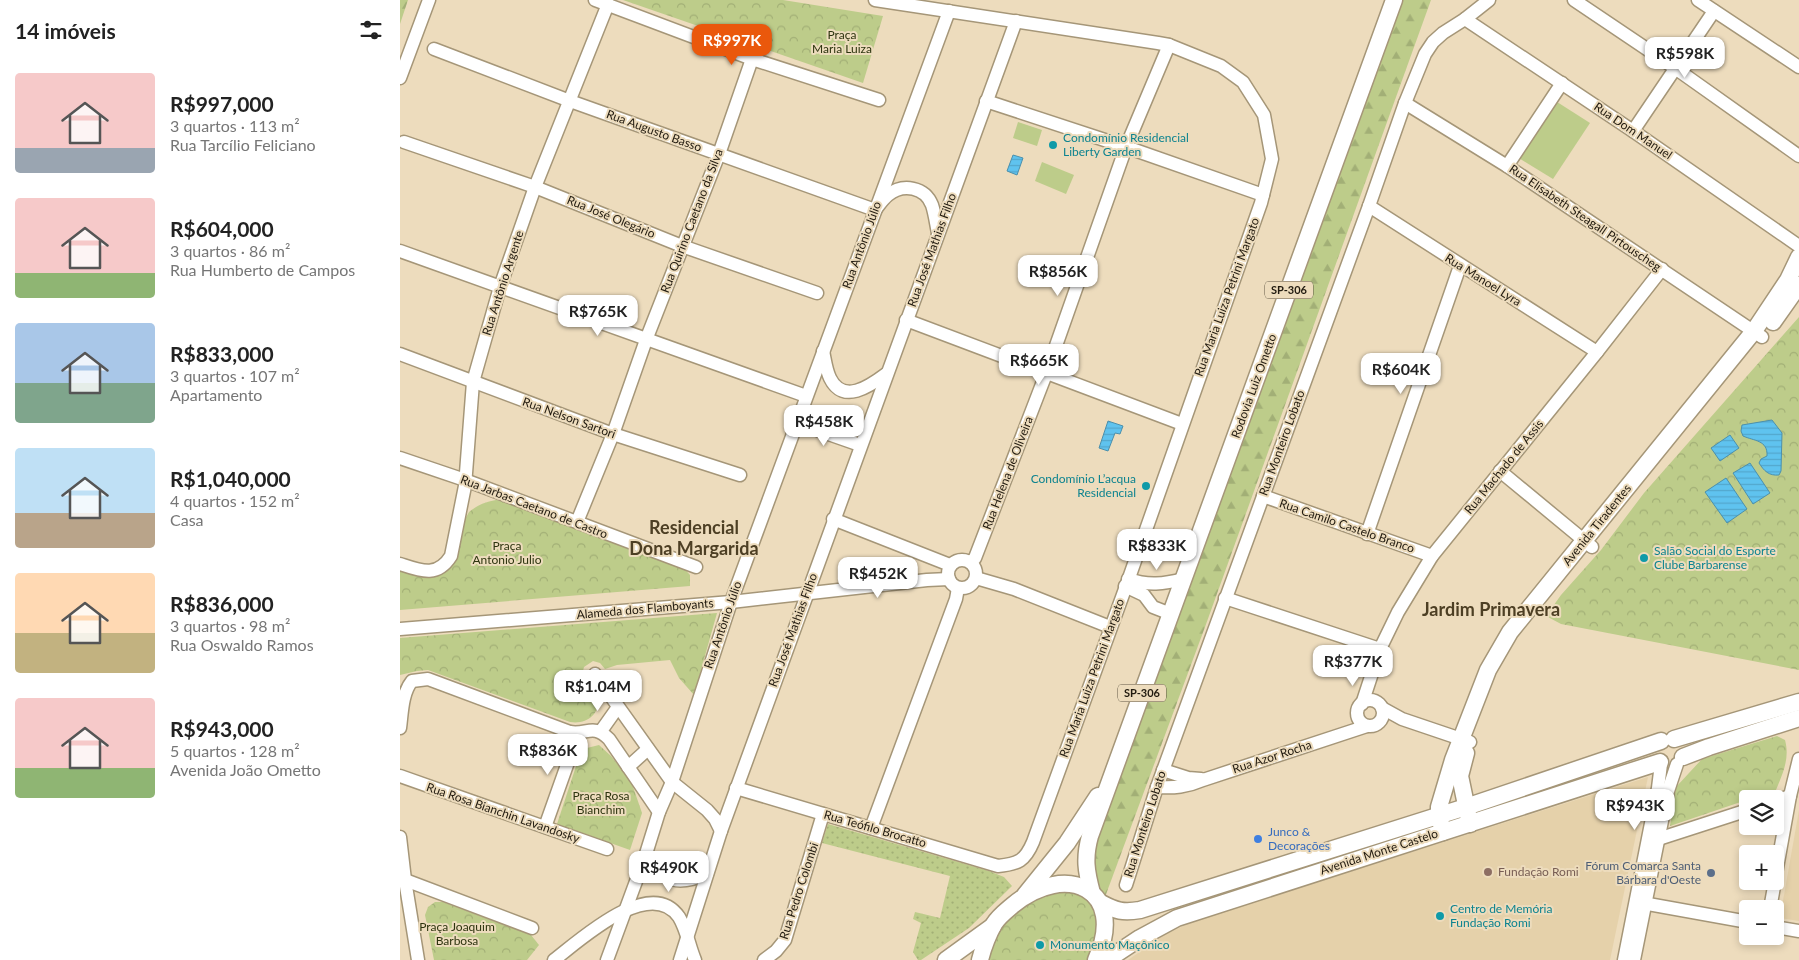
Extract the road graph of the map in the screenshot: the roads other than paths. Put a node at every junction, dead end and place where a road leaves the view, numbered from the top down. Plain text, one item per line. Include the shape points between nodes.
1 (429, 0) edge
2 (595, 0) edge
3 (875, 0) edge
4 (1394, 0) edge
5 (1489, 0) edge
6 (1574, 0) edge
7 (1698, 0) edge
8 (608, 4) junction
9 (948, 11) junction
10 (1714, 11) junction
11 (1465, 19) junction
12 (1016, 21) junction
13 (1169, 45) junction
14 (434, 49) dead end
15 (752, 58) junction
16 (1799, 66) edge
17 (1675, 68) junction
18 (400, 78) edge
19 (1562, 83) junction
20 (879, 100) dead end
21 (570, 101) junction
22 (986, 101) junction
23 (1405, 103) junction
24 (1633, 131) junction
25 (404, 142) dead end
26 (1126, 147) junction
27 (718, 154) junction
28 (1799, 156) edge
29 (1507, 166) junction
30 (535, 187) junction
31 (1263, 195) junction
32 (1370, 206) junction
33 (875, 210) junction
34 (938, 233) junction
35 (682, 246) junction
36 (1799, 246) edge
37 (400, 251) edge
38 (1799, 257) edge
39 (1460, 266) junction
40 (1662, 269) junction
41 (1799, 286) edge
42 (500, 287) junction
43 (817, 293) dead end
44 (906, 320) junction
45 (1758, 334) junction
46 (646, 340) junction
47 (823, 352) junction
48 (1598, 352) junction
49 (400, 354) edge
50 (886, 374) junction
51 (1046, 374) junction
52 (473, 382) junction
53 (806, 396) junction
54 (797, 423) junction
55 (1182, 424) junction
56 (613, 434) junction
57 (860, 446) junction
58 (400, 458) edge
59 (1500, 472) junction
60 (740, 475) dead end
61 (465, 480) junction
62 (1262, 496) junction
63 (833, 519) junction
64 (577, 522) junction
65 (1367, 534) junction
66 (1588, 544) junction
67 (1432, 556) junction
68 (971, 562) junction
69 (400, 564) edge
70 (950, 566) junction
71 (696, 567) dead end
72 (976, 578) junction
73 (1184, 579) junction
74 (1127, 583) junction
75 (954, 584) junction
76 (806, 594) junction
77 (1225, 598) junction
78 (731, 602) junction
79 (1171, 614) junction
80 (1110, 627) junction
81 (400, 629) edge
82 (1380, 649) junction
83 (595, 674) dead end
84 (1799, 702) edge
85 (618, 707) junction
86 (1372, 709) junction
87 (1797, 723) edge
88 (400, 728) edge
89 (601, 731) junction
90 (578, 734) junction
91 (1341, 734) junction
92 (1667, 740) junction
93 (1465, 741) junction
94 (648, 749) junction
95 (1799, 759) edge
96 (1670, 762) junction
97 (628, 767) junction
98 (1163, 770) junction
99 (1113, 772) junction
100 (400, 776) edge
101 (1204, 780) junction
102 (672, 782) junction
103 (1157, 787) junction
104 (736, 788) junction
105 (1444, 788) junction
106 (1790, 796) junction
107 (1784, 798) edge
108 (1466, 807) junction
109 (659, 812) junction
110 (1739, 813) edge
111 (823, 814) junction
112 (1439, 816) junction
113 (1417, 822) junction
114 (1470, 824) junction
115 (545, 827) junction
116 (871, 828) junction
117 (721, 831) junction
118 (1443, 832) junction
119 (400, 837) edge
120 (1652, 841) junction
121 (1781, 845) edge
122 (607, 849) dead end
123 (645, 857) junction
124 (1014, 865) joint
125 (707, 874) junction
126 (402, 879) edge
127 (1126, 885) dead end
128 (1024, 897) junction
129 (1097, 898) junction
130 (1170, 901) junction
131 (1640, 903) junction
132 (626, 910) junction
133 (1178, 918) junction
134 (1739, 920) edge
135 (994, 924) junction
136 (532, 928) dead end
137 (1784, 928) edge
138 (1799, 931) edge
139 (688, 935) junction
140 (418, 960) edge
141 (554, 960) edge
142 (607, 960) edge
143 (680, 960) edge
144 (695, 960) edge
145 (764, 960) edge
146 (946, 960) edge
147 (980, 960) edge
148 (1096, 960) edge
149 (1107, 960) edge
150 (1624, 960) edge
151 (1634, 960) edge

1 - 18 street
2 - 8 street
3 - 9 street, Rua Maria Luiza Petrini Margato
4 - 73 main road, Rodovia Luiz Ometto / SP-306
5 - 11 street, Rua Monteiro Lobato
6 - 17 street
7 - 10 street
8 - 15 street
8 - 21 street, Rua Antônio Argente
9 - 12 street, Rua Maria Luiza Petrini Margato
9 - 33 street, Rua Antônio Júlio
10 - 16 street
10 - 17 street
11 - 19 street, Rua Dom Manuel
11 - 23 street, Rua Monteiro Lobato via 1433,42
12 - 13 street, Rua Maria Luiza Petrini Margato
12 - 22 street, Rua José Mathias Filho
13 - 26 street, Rua Helena de Oliveira
13 - 31 street, Rua Maria Luiza Petrini Margato via 1221,66 1243,82 1264,115 1272,159
14 - 21 street, Rua Augusto Basso
15 - 20 street
15 - 27 street, Rua Quirino Caetano da Silva
17 - 24 street
17 - 28 street
19 - 24 street, Rua Dom Manuel
19 - 29 street
21 - 27 street, Rua Augusto Basso
21 - 30 street, Rua Antônio Argente
22 - 26 street
22 - 34 street, Rua José Mathias Filho
23 - 29 street, Rua Elisabeth Steagall Pirtouscheg
23 - 32 street, Rua Monteiro Lobato
24 - 36 street, Rua Dom Manuel
25 - 30 street, Rua José Olegário
26 - 31 street
26 - 51 street, Rua Helena de Oliveira
27 - 33 street, Rua Augusto Basso
27 - 35 street, Rua Quirino Caetano da Silva
29 - 40 street, Rua Elisabeth Steagall Pirtouscheg
30 - 35 street, Rua José Olegário
30 - 42 street, Rua Antônio Argente
31 - 55 street, Rua Maria Luiza Petrini Margato
32 - 39 street, Rua Manoel Lyra
32 - 62 street, Rua Monteiro Lobato
33 - 34 street via 889,195 901,188 912,188 920,191 931,204
33 - 47 street, Rua Antônio Júlio
34 - 44 street, Rua José Mathias Filho
35 - 43 street, Rua José Olegário
35 - 46 street, Rua Quirino Caetano da Silva
37 - 42 street
38 - 45 main road, Avenida Tiradentes
39 - 48 street, Rua Manoel Lyra
39 - 65 street
40 - 45 street, Rua Elisabeth Steagall Pirtouscheg
40 - 48 street, Rua Machado de Assis
41 - 45 main road, Avenida Tiradentes
42 - 46 street
42 - 52 street, Rua Antônio Argente
44 - 50 street, Rua José Mathias Filho
44 - 51 street
45 - 66 main road, Avenida Tiradentes via 1747,357
46 - 53 street
46 - 56 street, Rua Quirino Caetano da Silva
47 - 50 street via 829,378 836,387 848,392 860,391
47 - 53 street, Rua Antônio Júlio
48 - 59 street, Rua Machado de Assis
49 - 52 street, Rua Nelson Sartori
50 - 57 street, Rua José Mathias Filho
51 - 55 street
51 - 68 street, Rua Helena de Oliveira
52 - 56 street, Rua Nelson Sartori
52 - 61 street, Rua Antônio Argente
53 - 54 street, Rua Antônio Júlio
54 - 57 street
54 - 78 street, Rua Antônio Júlio
55 - 74 street, Rua Maria Luiza Petrini Margato
56 - 60 street, Rua Nelson Sartori
56 - 64 street, Rua Quirino Caetano da Silva
57 - 63 street, Rua José Mathias Filho
58 - 61 street, Rua Jarbas Caetano de Castro
59 - 66 street
59 - 67 street, Rua Machado de Assis
61 - 64 street, Rua Jarbas Caetano de Castro
61 - 69 street, Rua Antônio Argente via 451,556 446,565 430,571
62 - 65 street, Rua Camilo Castelo Branco
62 - 77 street, Rua Monteiro Lobato
63 - 70 street
63 - 76 street, Rua José Mathias Filho
64 - 71 street, Rua Jarbas Caetano de Castro
65 - 67 street, Rua Camilo Castelo Branco
66 - 93 main road, Avenida Tiradentes via 1510,632 1488,670
67 - 82 street, Rua Machado de Assis
68 - 70 street via 962,559
68 - 72 street
70 - 75 street via 948,575
72 - 75 street via 967,587
72 - 80 street via 1014,589
73 - 74 street via 1154,585
73 - 79 main road, Rodovia Luiz Ometto / SP-306
74 - 79 street via 1144,595 1153,607
74 - 80 street, Rua Maria Luiza Petrini Margato
75 - 76 street, Alameda dos Flamboyants via 927,580
75 - 116 street via 956,599
76 - 78 street, Alameda dos Flamboyants
76 - 104 street, Rua José Mathias Filho
77 - 82 street
77 - 98 street, Rua Monteiro Lobato
78 - 81 street, Alameda dos Flamboyants
78 - 102 street, Rua Antônio Júlio
79 - 99 main road, Rodovia Luiz Ometto / SP-306
80 - 124 street, Rua Maria Luiza Petrini Margato via 1030,849
82 - 86 street, Rua Machado de Assis via 1370,679
83 - 85 street
84 - 92 main road, Avenida Monte Castelo
85 - 89 street
85 - 94 street
86 - 91 street
86 - 91 street, Rua Azor Rocha via 1360,721 1367,726
86 - 93 street
87 - 96 main road, Avenida Monte Castelo via 1709,746
88 - 90 street via 406,691 412,681 428,679
89 - 90 street via 587,730
89 - 97 street
90 - 115 street
91 - 101 street, Rua Azor Rocha
92 - 96 main road via 1656,749 1656,754
92 - 96 main road via 1681,744 1684,753
92 - 108 main road, Avenida Monte Castelo
93 - 105 main road, Avenida Tiradentes
93 - 108 main road, Avenida Tiradentes via 1460,776
94 - 97 street
94 - 102 street
95 - 106 street
96 - 114 main road, Avenida Monte Castelo
96 - 120 street via 1658,788
97 - 109 street
98 - 101 street, Rua Azor Rocha
98 - 103 street, Rua Monteiro Lobato
99 - 128 main road, Rodovia Luiz Ometto / SP-306 via 1067,843
99 - 129 main road, Rodovia Luiz Ometto / SP-306 via 1086,851 1086,863
100 - 115 street, Rua Rosa Bianchin Lavandosky
101 - 103 street, Rua Azor Rocha via 1176,788
102 - 109 street, Rua Antônio Júlio
102 - 117 street via 707,810
103 - 127 street, Rua Monteiro Lobato
104 - 111 street, Rua Teófilo Brocatto
104 - 117 street, Rua José Mathias Filho
105 - 112 main road, Avenida Tiradentes
105 - 113 main road
106 - 107 street
106 - 121 street
108 - 112 main road, Avenida Monte Castelo
108 - 114 main road, Avenida Tiradentes
109 - 123 street, Rua Antônio Júlio
110 - 120 street
111 - 116 street, Rua Teófilo Brocatto
111 - 145 street, Rua Pedro Colombi via 785,940
112 - 113 main road, Avenida Monte Castelo
112 - 118 main road
113 - 130 main road, Avenida Monte Castelo
114 - 118 main road, Avenida Monte Castelo
115 - 122 street, Rua Rosa Bianchin Lavandosky
116 - 124 street, Rua Teófilo Brocatto via 998,866
117 - 125 street, Rua José Mathias Filho
118 - 133 main road, Avenida Monte Castelo
119 - 126 street
120 - 131 street
123 - 125 street via 659,874 668,879 684,881
123 - 132 street, Rua Antônio Júlio
125 - 139 street, Rua José Mathias Filho
126 - 136 street
126 - 140 street
128 - 129 main road, SP-306 via 1050,885 1072,884 1083,887
128 - 135 main road, SP-306
129 - 130 main road, Avenida Monte Castelo via 1114,911 1129,912
129 - 148 main road, SP-306 via 1105,918 1106,932
130 - 133 main road via 1165,906 1165,914 1169,918
131 - 134 street
131 - 150 street
131 - 151 street
132 - 139 street via 646,904 663,905 678,916
132 - 141 street via 602,923
132 - 142 street, Rua Antônio Júlio
133 - 149 main road, Avenida Monte Castelo
135 - 146 main road
135 - 147 main road, SP-306
137 - 138 street
139 - 143 street, Rua José Mathias Filho
139 - 144 street

